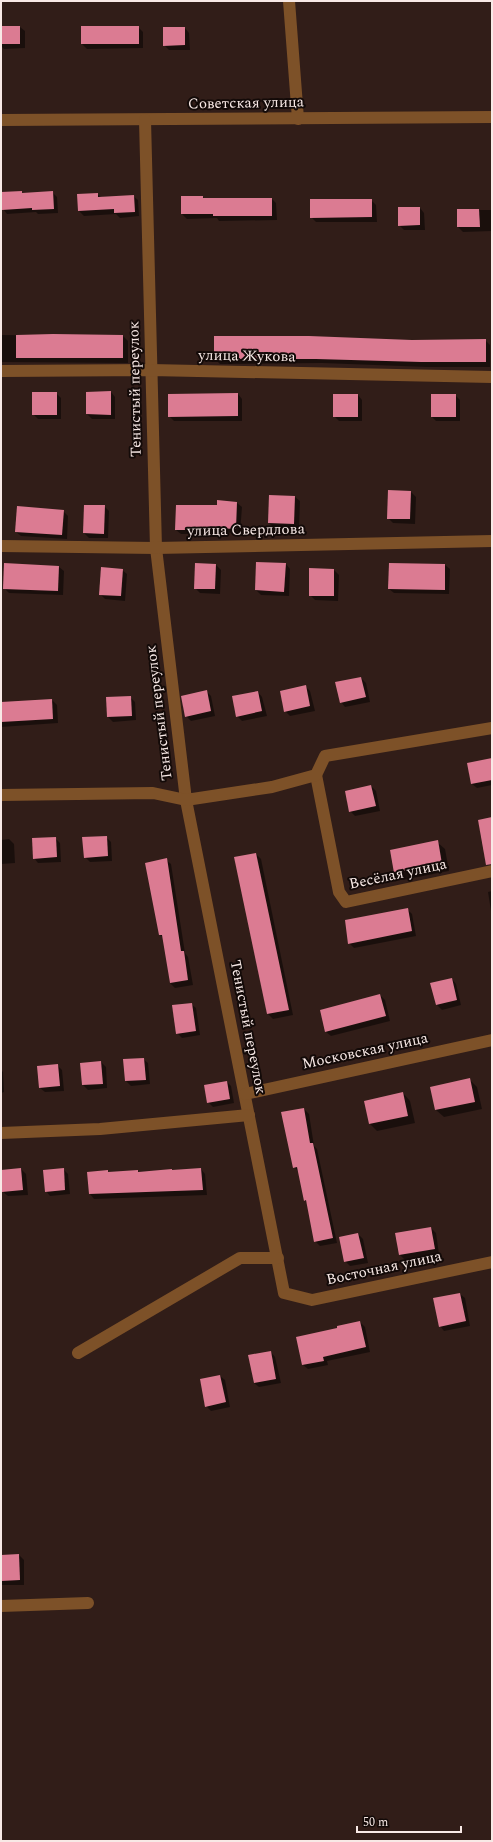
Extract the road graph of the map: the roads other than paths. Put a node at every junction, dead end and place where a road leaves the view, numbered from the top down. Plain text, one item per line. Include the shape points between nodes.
1 (289, 1) edge
2 (492, 117) edge
3 (298, 119) junction
4 (1, 120) edge
5 (145, 120) junction
6 (151, 370) junction
7 (1, 371) edge
8 (492, 377) edge
9 (492, 541) edge
10 (1, 546) edge
11 (156, 548) junction
12 (492, 728) edge
13 (316, 774) junction
14 (1, 795) edge
15 (186, 800) junction
16 (492, 871) edge
17 (492, 1040) edge
18 (245, 1094) junction
19 (249, 1115) junction
20 (1, 1133) edge
21 (278, 1258) junction
22 (492, 1262) edge
23 (284, 1293) joint
24 (78, 1353) dead end
25 (88, 1603) dead end
26 (1, 1606) edge

1 - 3 street
2 - 3 street, Советская улица
3 - 5 street, Советская улица
4 - 5 street, Советская улица
5 - 6 street, Тенистый переулок
6 - 7 street, улица Жукова
6 - 8 street, улица Жукова
6 - 11 street, Тенистый переулок
9 - 11 street, улица Свердлова
10 - 11 street, улица Свердлова
11 - 15 street, Тенистый переулок
12 - 13 street via 325,756
13 - 15 street via 272,787
13 - 16 street, Весёлая улица via 339,892 346,902
14 - 15 street via 153,793
15 - 18 street, Тенистый переулок
17 - 18 street, Московская улица
18 - 19 street, Тенистый переулок
19 - 20 street via 100,1129
19 - 21 street, Тенистый переулок
21 - 23 street, Тенистый переулок
21 - 24 street via 240,1258
22 - 23 street, Восточная улица via 312,1300
25 - 26 street

